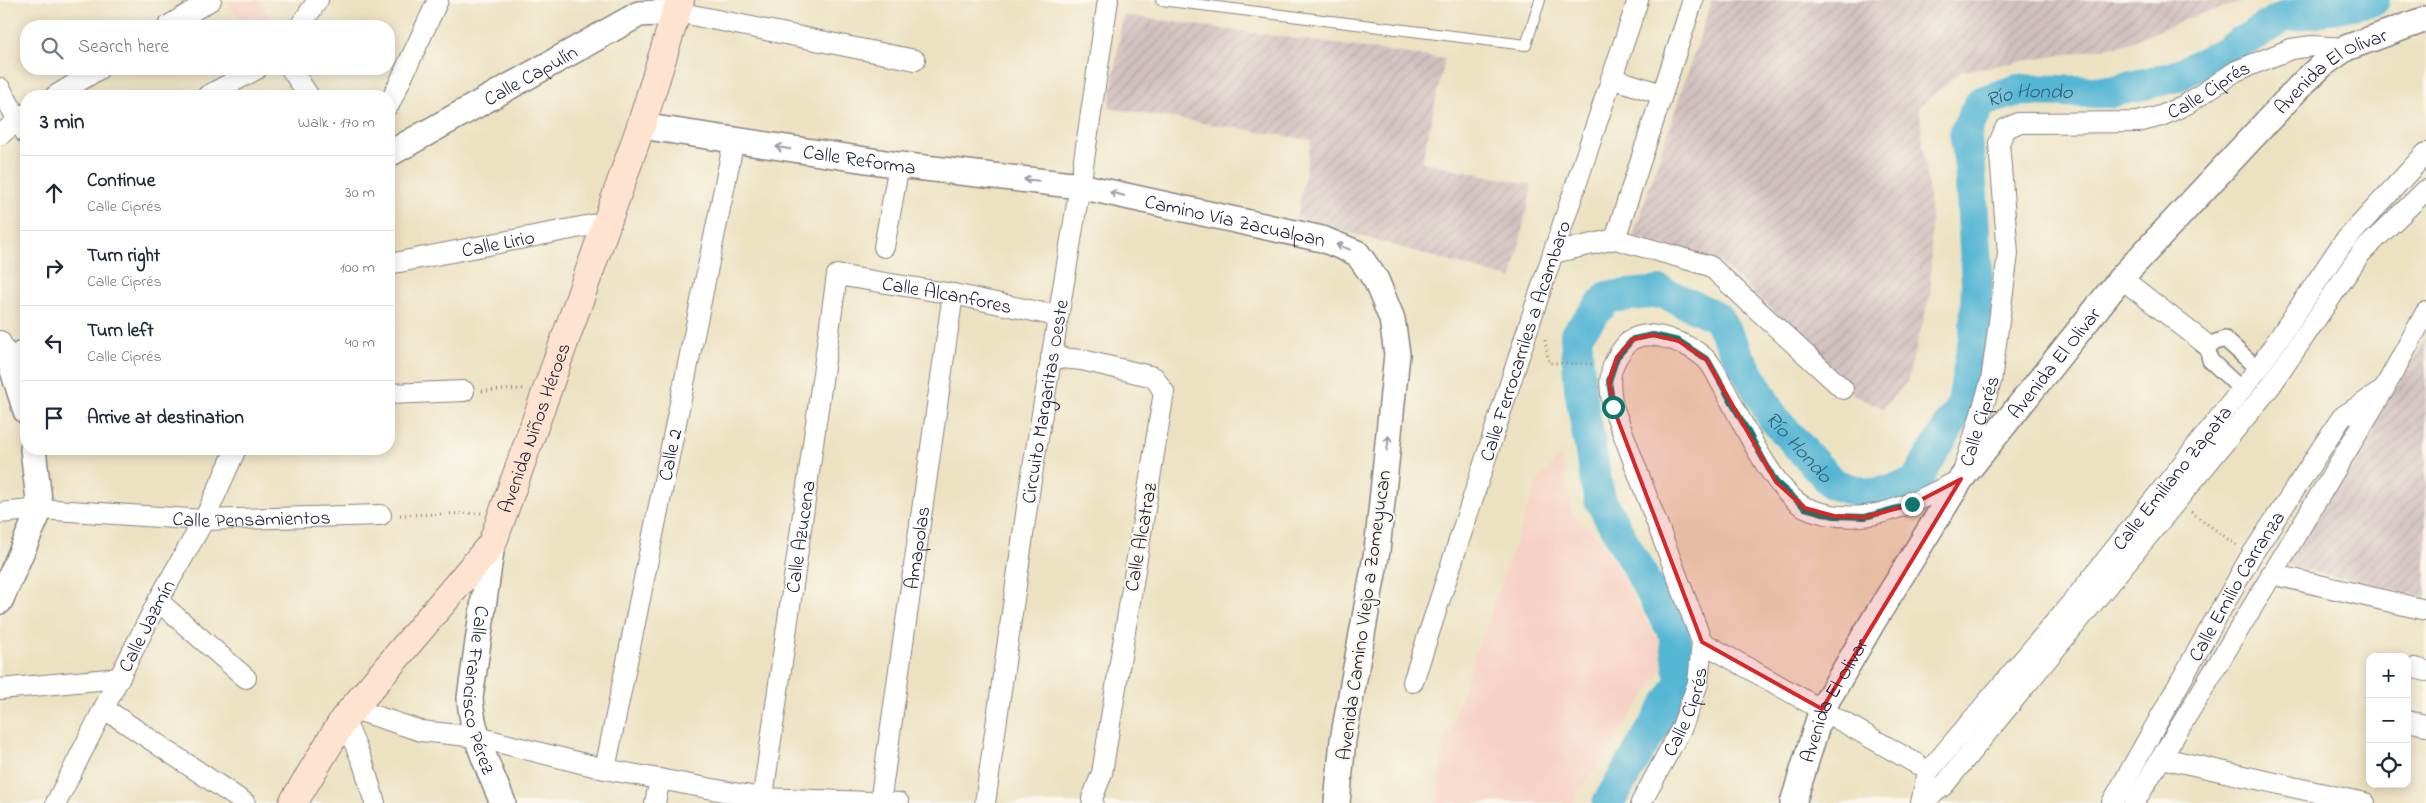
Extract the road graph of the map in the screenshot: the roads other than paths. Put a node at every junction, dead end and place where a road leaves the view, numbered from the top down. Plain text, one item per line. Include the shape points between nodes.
1 (211, 0) edge
2 (318, 0) edge
3 (438, 0) edge
4 (1108, 0) edge
5 (1161, 0) edge
6 (1540, 0) edge
7 (1638, 0) edge
8 (1693, 0) edge
9 (678, 6) edge
10 (2426, 19) edge
11 (178, 20) edge
12 (304, 20) edge
13 (2346, 48) junction
14 (915, 60) dead end
15 (89, 75) edge
16 (246, 75) edge
17 (295, 75) edge
18 (1611, 78) junction
19 (0, 88) edge
20 (65, 90) edge
21 (218, 90) edge
22 (305, 90) edge
23 (395, 92) edge
24 (1662, 94) junction
25 (20, 116) edge
26 (20, 124) edge
27 (641, 126) junction
28 (0, 135) edge
29 (734, 140) junction
30 (395, 151) edge
31 (2426, 154) edge
32 (899, 165) junction
33 (1080, 186) junction
34 (2426, 190) edge
35 (608, 222) junction
36 (1615, 239) junction
37 (2342, 244) junction
38 (884, 247) dead end
39 (1553, 253) junction
40 (2361, 253) junction
41 (395, 263) edge
42 (837, 275) joint
43 (2121, 278) junction
44 (1376, 280) joint
45 (952, 294) junction
46 (2426, 312) edge
47 (1057, 316) junction
48 (2207, 345) junction
49 (12, 351) edge
50 (1051, 357) junction
51 (2258, 369) junction
52 (20, 385) edge
53 (1843, 389) dead end
54 (2241, 389) junction
55 (2384, 389) junction
56 (464, 392) road end
57 (395, 394) edge
58 (35, 455) edge
59 (233, 455) edge
60 (1961, 478) junction
61 (40, 509) junction
62 (0, 514) edge
63 (381, 516) road end
64 (204, 520) junction
65 (492, 544) junction
66 (2271, 574) junction
67 (0, 601) edge
68 (158, 601) junction
69 (2426, 610) edge
70 (1702, 642) junction
71 (120, 678) junction
72 (246, 678) dead end
73 (1413, 682) dead end
74 (0, 689) edge
75 (105, 709) junction
76 (1822, 709) junction
77 (349, 714) junction
78 (2411, 722) edge
79 (2426, 725) edge
80 (477, 737) junction
81 (2162, 758) junction
82 (1917, 764) dead end
83 (605, 769) junction
84 (660, 778) junction
85 (761, 800) edge
86 (56, 803) edge
87 (245, 803) edge
88 (293, 803) edge
89 (375, 803) edge
90 (503, 803) edge
91 (655, 803) edge
92 (887, 803) edge
93 (986, 803) edge
94 (1093, 803) edge
95 (1337, 803) edge
96 (1641, 803) edge
97 (1794, 803) edge
98 (1921, 803) edge
99 (2112, 803) edge
100 (2134, 803) edge
101 (2365, 803) edge

1 - 11 street
2 - 12 street
3 - 23 street
4 - 33 street, Circuito Margaritas Oeste
5 - 6 lane via 1526,45
7 - 18 street, Calle Ferrocarriles a Acambaro
8 - 24 street
9 - 14 street
9 - 27 main road, Avenida Niños Héroes
9 - 30 street, Calle Capulín via 639,14
10 - 13 street, Avenida El Olivar
13 - 43 street, Avenida El Olivar via 2300,86
13 - 60 street, Calle Ciprés via 2312,46 2291,50 2236,71 2187,104 2138,122 2018,123 2005,129 1999,143 2008,254 1991,382
15 - 20 street
16 - 21 street
17 - 22 street
18 - 24 street
18 - 39 street, Calle Ferrocarriles a Acambaro
19 - 25 street
24 - 36 street
26 - 28 street
27 - 29 street, Calle Reforma
27 - 35 main road, Avenida Niños Héroes
32 -> 29 street, Calle Reforma
29 - 83 street, Calle 2
31 - 37 street, Calle Emiliano Zapata
33 -> 32 street, Calle Reforma
32 - 38 street
44 -> 33 street, Camino Vía Zacualpan via 1357,253 1322,239
33 - 47 street, Circuito Margaritas Oeste
34 - 40 street, Calle Emiliano Zapata
35 - 41 street, Calle Lirio
35 - 65 main road, Avenida Niños Héroes
36 - 39 street
36 - 53 street via 1710,266
37 - 40 street
37 - 51 street, Calle Emiliano Zapata
39 - 73 street, Calle Ferrocarriles a Acambaro
40 - 98 street, Calle Emiliano Zapata via 2270,387 1944,785
42 - 45 street, Calle Alcanfores
42 - 85 street, Calle Azucena
43 - 48 street
43 - 60 street, Avenida El Olivar
95 -> 44 street, Avenida Camino Viejo a Zomeyucan via 1343,740 1377,551 1396,354 1392,319
45 - 47 street, Calle Alcanfores
45 - 92 street, Amapolas
46 - 55 street
47 - 50 street, Circuito Margaritas Oeste
48 - 51 street via 2225,340
48 - 54 street via 2210,360
49 - 52 street
50 - 93 street, Circuito Margaritas Oeste
50 - 94 street, Calle Alcatraz via 1082,360 1154,377 1164,392 1103,764
51 - 54 street, Calle Emiliano Zapata
54 - 98 street, Calle Emiliano Zapata via 2078,595 1928,772
55 - 66 street
55 - 99 street, Calle Emilio Carranza via 2342,417 2251,556
56 - 57 street
58 - 61 street
59 - 64 street, Calle Jazmín
60 - 70 street, Calle Ciprés via 1912,504 1865,517 1834,516 1805,508 1776,482 1708,360 1679,341 1653,335 1633,339 1617,357 1609,381 1613,407
60 - 76 street, Avenida El Olivar
61 - 62 street, Calle Pensamientos
61 - 64 street, Calle Pensamientos
61 - 67 street
63 - 64 street, Calle Pensamientos
64 - 68 street, Calle Jazmín
65 - 77 main road, Avenida Niños Héroes
65 - 80 street, Calle Francisco Pérez via 470,698
66 - 69 street
66 - 81 street
68 - 71 street, Calle Jazmín
68 - 72 street
70 - 76 street
70 - 96 street, Calle Ciprés via 1698,683 1682,727
71 - 74 street
71 - 75 street, Calle Jazmín
75 - 86 street, Calle Jazmín
75 - 87 street
76 - 82 street
76 - 97 street, Avenida El Olivar
77 - 80 street via 421,731
77 - 88 main road, Avenida Niños Héroes
77 - 89 street
78 - 79 street
80 - 83 street
80 - 90 street, Calle Francisco Pérez
81 - 100 street
81 - 101 street
83 - 84 street
84 - 85 street
84 - 91 street
85 - 92 street

